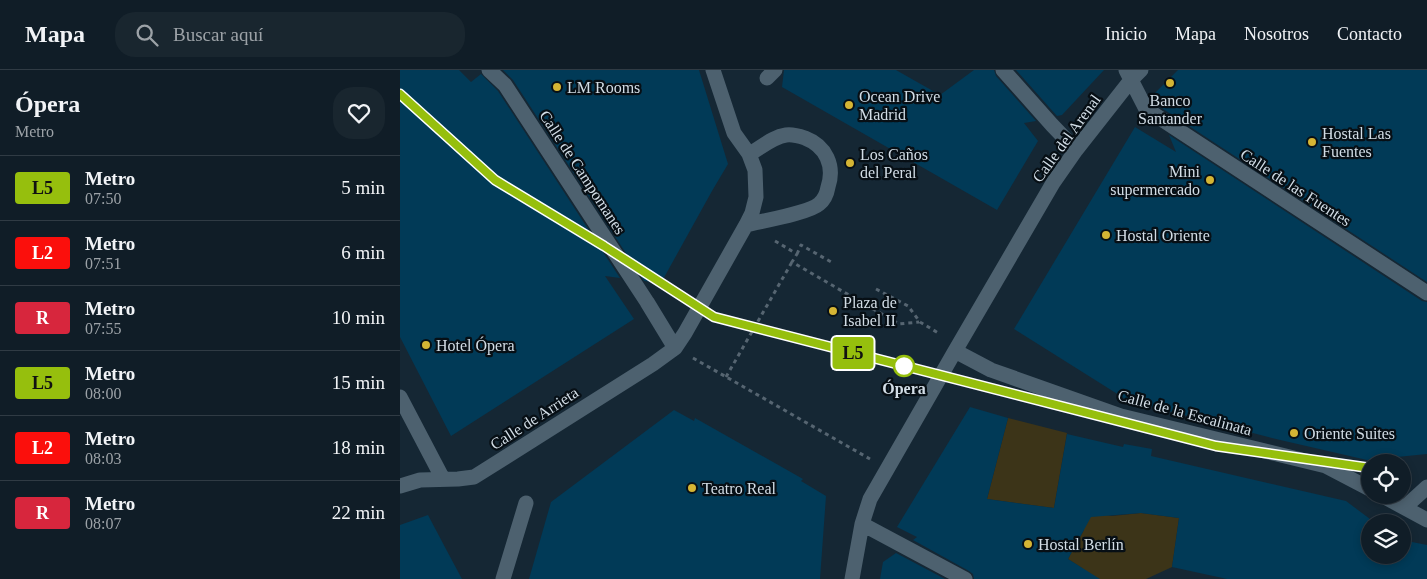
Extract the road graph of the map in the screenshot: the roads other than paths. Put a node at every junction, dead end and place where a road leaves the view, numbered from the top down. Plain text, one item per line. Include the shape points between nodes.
1 (489, 70) edge
2 (713, 70) edge
3 (1003, 70) edge
4 (1132, 73) edge
5 (1076, 150) junction
6 (749, 154) junction
7 (746, 225) junction
8 (1427, 293) edge
9 (674, 348) junction
10 (955, 351) junction
11 (400, 397) edge
12 (443, 479) junction
13 (1361, 484) edge
14 (400, 486) edge
15 (1427, 486) edge
16 (526, 503) dead end
17 (1399, 504) edge
18 (1405, 507) junction
19 (1427, 520) edge
20 (862, 524) junction
21 (503, 579) edge
22 (852, 579) edge
23 (965, 579) edge

1 - 9 street, Calle de Campomanes via 504,85
2 - 6 street via 734,133
3 - 5 street
4 - 5 street, Calle del Arenal
4 - 8 street, Calle de las Fuentes via 1146,109
5 - 10 street, Calle del Arenal via 1024,230
6 - 7 street via 757,183 754,205
6 - 7 street via 777,138 798,136 818,144 826,153 831,180 820,204
7 - 9 street
9 - 12 street, Calle de Arrieta via 474,477
10 - 13 street, Calle de la Escalinata via 991,370 1121,416 1326,466
10 - 20 street via 870,499
11 - 12 street
12 - 14 street, Calle de Arrieta via 420,480
15 - 18 street
16 - 21 street
17 - 18 street
18 - 19 street
20 - 22 street
20 - 23 street

